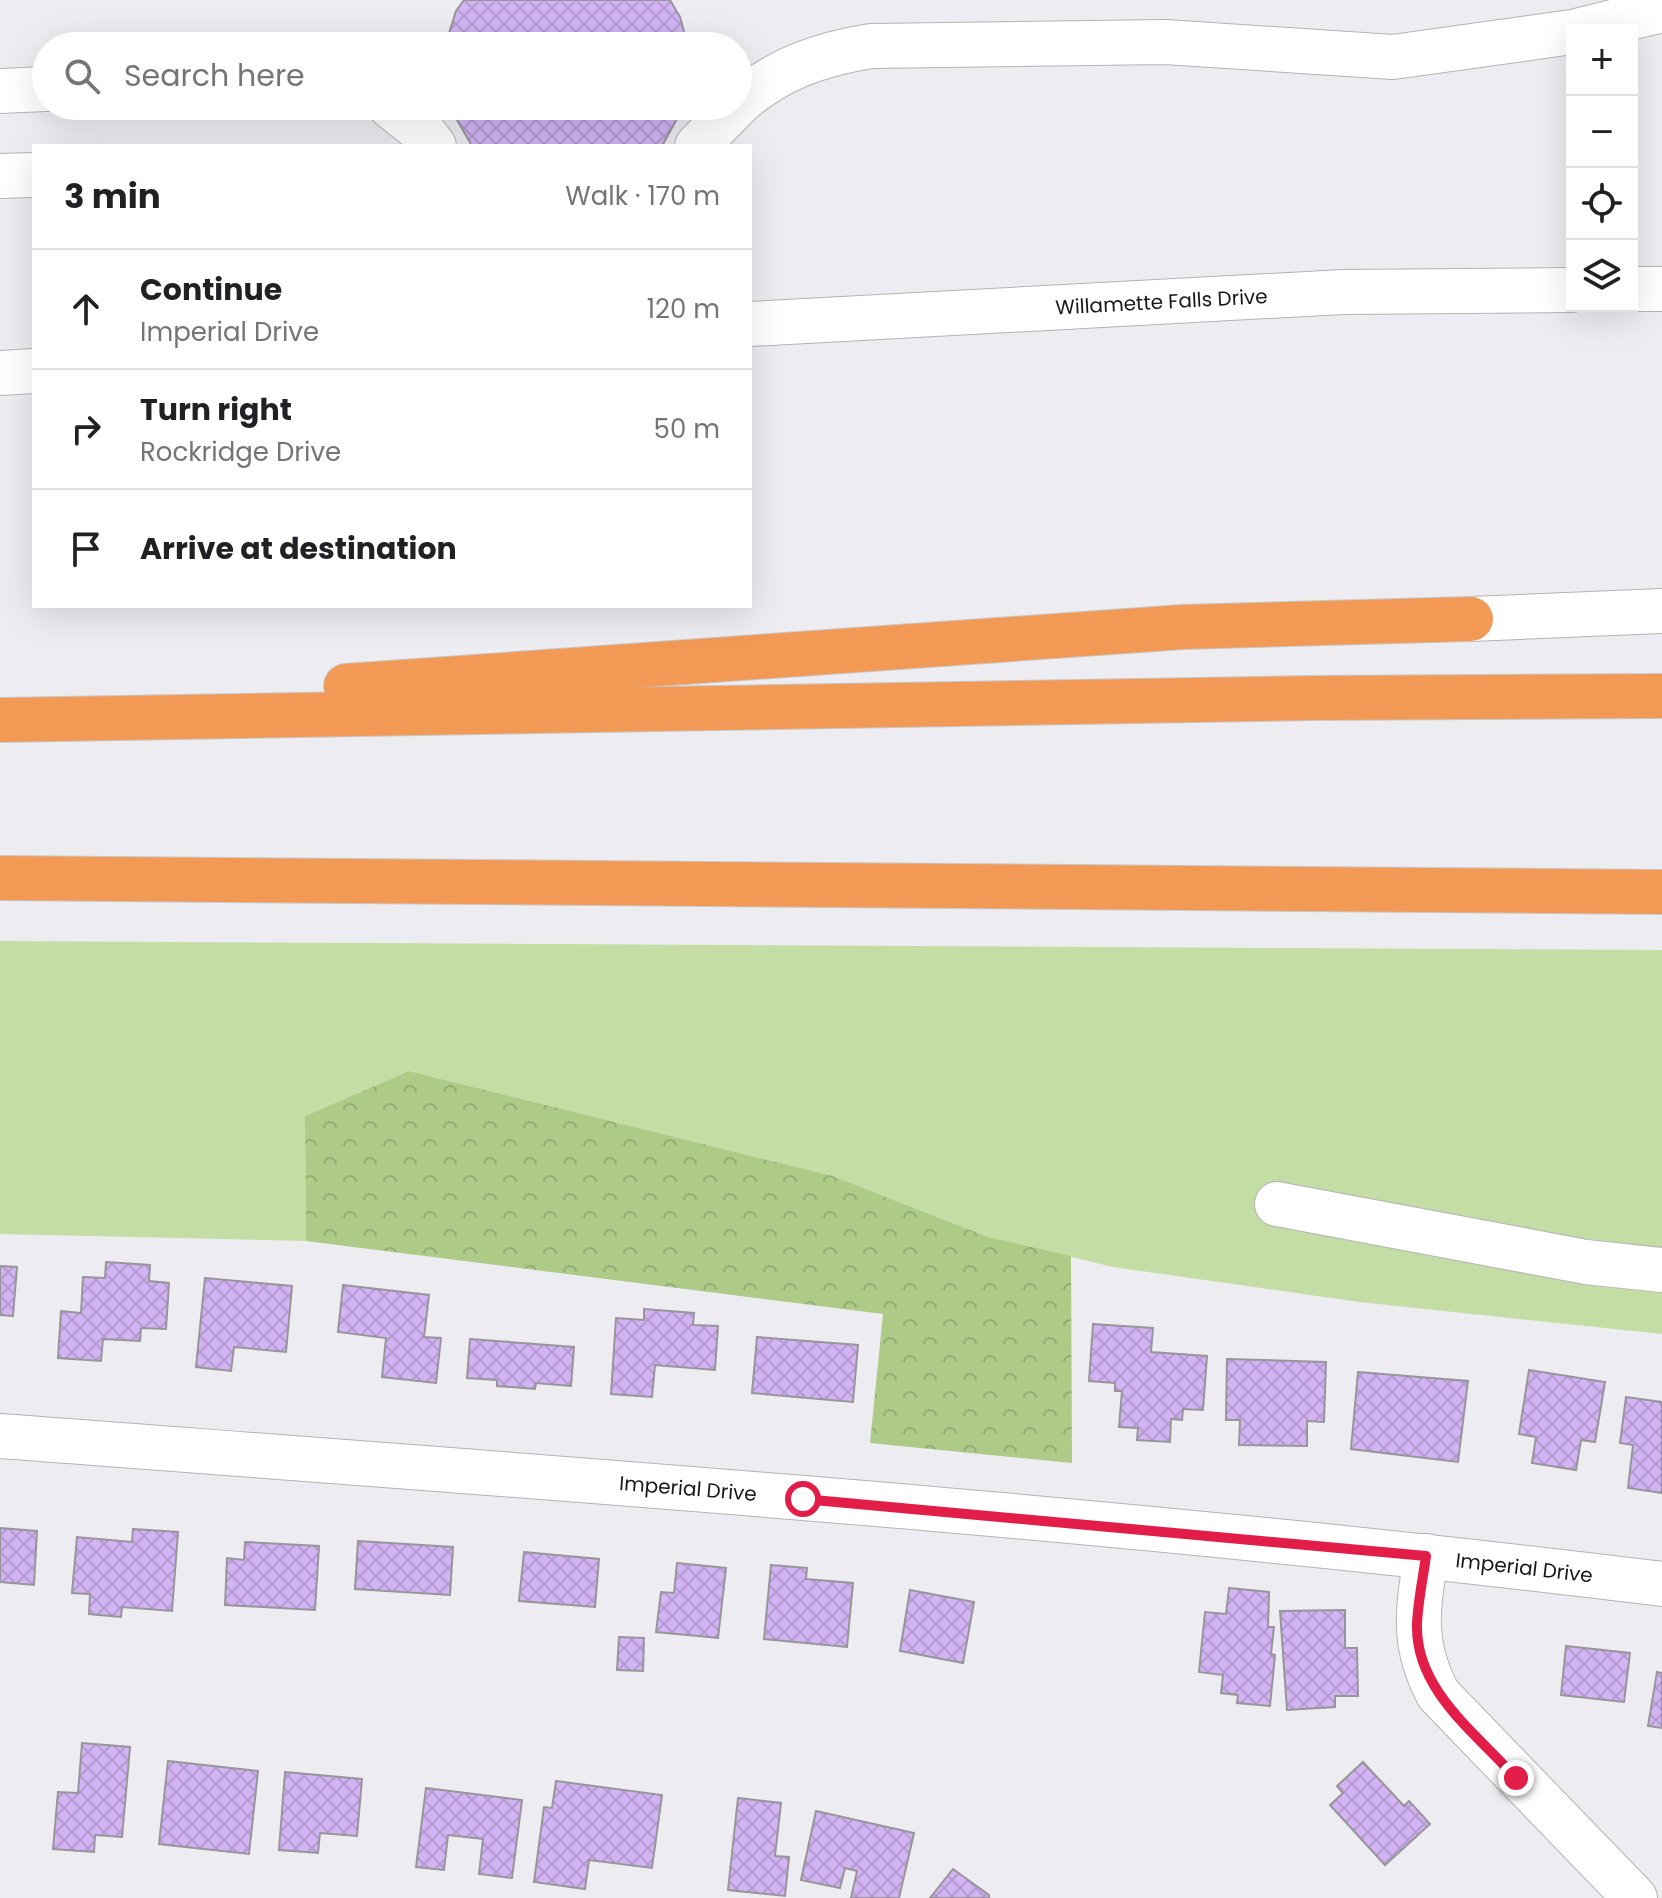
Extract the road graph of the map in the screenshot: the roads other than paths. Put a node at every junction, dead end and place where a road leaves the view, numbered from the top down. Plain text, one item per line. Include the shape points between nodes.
1 (1662, 10) edge
2 (1605, 24) edge
3 (1566, 33) edge
4 (32, 90) edge
5 (0, 91) edge
6 (752, 94) edge
7 (408, 120) edge
8 (722, 120) edge
9 (432, 144) edge
10 (699, 144) edge
11 (32, 175) edge
12 (0, 176) edge
13 (1638, 289) edge
14 (1662, 289) edge
15 (1566, 290) edge
16 (752, 324) edge
17 (32, 371) edge
18 (0, 373) edge
19 (1662, 611) edge
20 (1471, 619) joint
21 (1662, 696) edge
22 (0, 711) edge
23 (0, 720) edge
24 (0, 878) edge
25 (1662, 892) edge
26 (1277, 1204) dead end
27 (1662, 1270) edge
28 (0, 1436) edge
29 (1426, 1556) junction
30 (1662, 1584) edge
31 (1635, 1898) edge

1 - 2 street
3 - 6 street via 1393,57 1165,42 871,46 827,53 791,67
4 - 5 street
7 - 9 street
8 - 10 street
11 - 12 street
13 - 14 street
15 - 16 street, Willamette Falls Drive via 1343,292
17 - 18 street
19 - 20 street
20 - 22 highway via 1183,627
21 - 23 highway
24 - 25 highway
26 - 27 street via 1586,1262
28 - 29 street, Imperial Drive via 938,1509
29 - 30 street, Imperial Drive
29 - 31 street via 1417,1626 1420,1652 1438,1694

